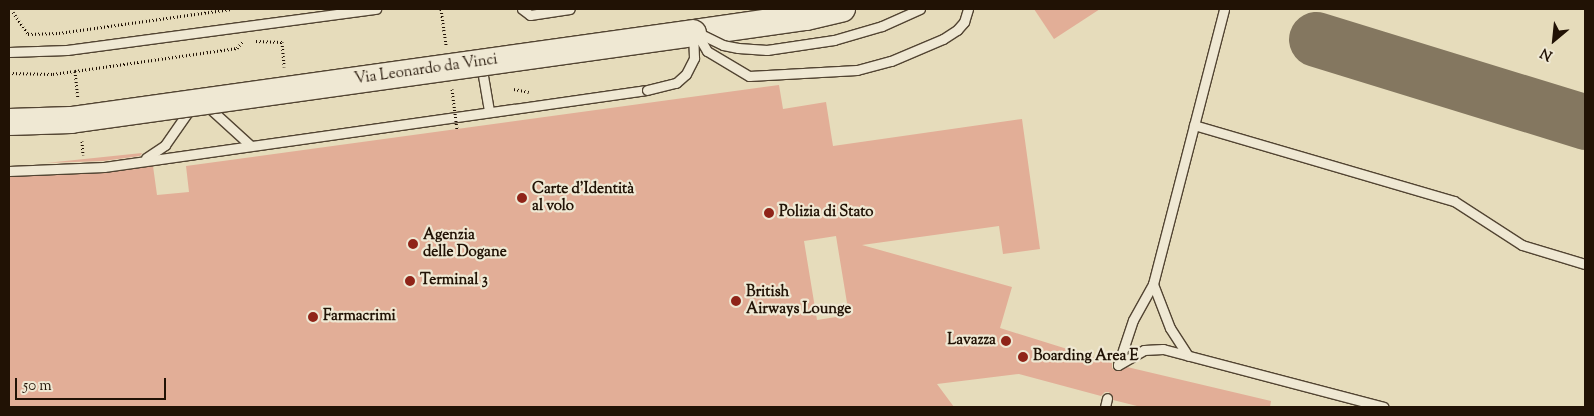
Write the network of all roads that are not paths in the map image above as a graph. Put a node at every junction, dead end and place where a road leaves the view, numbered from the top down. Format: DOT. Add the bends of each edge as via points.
graph roads {
  1 [pos="376,9"];
  2 [pos="522,9"];
  3 [pos="570,9"];
  4 [pos="842,9"];
  5 [pos="920,9"];
  6 [pos="968,9"];
  7 [pos="1224,9"];
  8 [pos="694,32"];
  9 [pos="9,52"];
  10 [pos="481,63"];
  11 [pos="198,102"];
  12 [pos="489,111"];
  13 [pos="9,122"];
  14 [pos="1194,125"];
  15 [pos="250,145"];
  16 [pos="137,162"];
  17 [pos="9,171"];
  18 [pos="1585,264"];
  19 [pos="1153,284"];
  20 [pos="1188,356"];
  21 [pos="1384,407"];
  1 -- 9 [label="lane" via="67,50"];
  2 -- 3 [label="lane" via="530,15"];
  4 -- 8 [label="main road, Via Leonardo da Vinci"];
  5 -- 8 [label="lane, bridge" via="882,26 834,40 767,50 723,45"];
  6 -- 8 [label="lane, bridge" via="964,22 944,39 891,61 857,70 749,76 707,51"];
  7 -- 14 [label="lane"];
  8 -- 10 [label="main road, Via Leonardo da Vinci, bridge"];
  8 -- 12 [label="lane, bridge" via="694,58 689,69 682,79 668,86"];
  10 -- 11 [label="main road, Via Leonardo da Vinci, bridge"];
  10 -- 12 [label="lane"];
  11 -- 13 [label="main road, Via Leonardo da Vinci, bridge" via="70,120"];
  11 -- 15 [label="lane"];
  11 -- 16 [label="lane" via="165,145"];
  12 -- 15 [label="lane"];
  14 -- 18 [label="lane" via="1454,201 1522,245"];
  14 -- 19 [label="lane"];
  15 -- 16 [label="lane"];
  16 -- 17 [label="lane"];
  19 -- 20 [label="lane" via="1170,328"];
  19 -- 20 [label="lane" via="1133,320 1118,365 1152,348"];
  20 -- 21 [label="lane"];
}
